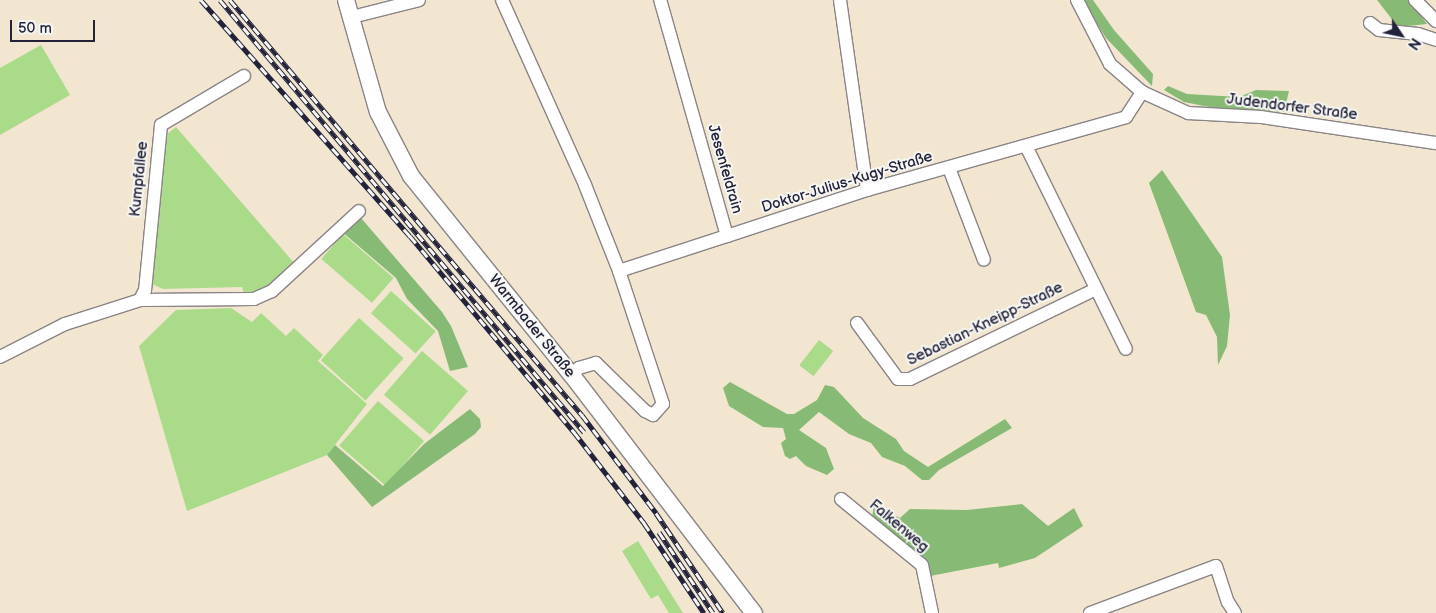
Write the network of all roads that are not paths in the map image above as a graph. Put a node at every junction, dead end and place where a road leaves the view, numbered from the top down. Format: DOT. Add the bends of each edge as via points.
graph roads {
  1 [pos="346,0"];
  2 [pos="418,0"];
  3 [pos="660,0"];
  4 [pos="840,0"];
  5 [pos="1077,0"];
  6 [pos="1415,0"];
  7 [pos="503,1"];
  8 [pos="352,17"];
  9 [pos="1436,21"];
  10 [pos="1370,23"];
  11 [pos="1436,40"];
  12 [pos="244,76"];
  13 [pos="1142,92"];
  14 [pos="1436,142"];
  15 [pos="1026,146"];
  16 [pos="948,168"];
  17 [pos="866,190"];
  18 [pos="359,211"];
  19 [pos="728,236"];
  20 [pos="984,260"];
  21 [pos="619,271"];
  22 [pos="1094,290"];
  23 [pos="140,300"];
  24 [pos="857,323"];
  25 [pos="1126,349"];
  26 [pos="0,357"];
  27 [pos="571,374"];
  28 [pos="841,499"];
  29 [pos="754,613"];
  30 [pos="932,613"];
  31 [pos="1090,613"];
  32 [pos="1235,613"];
  1 -- 8 [label="street, Warmbader Straße"];
  2 -- 8 [label="street"];
  3 -- 19 [label="street, Jesenfeldrain"];
  4 -- 17 [label="street"];
  5 -- 13 [label="street, Judendorfer Straße" via="1110,64"];
  6 -- 9 [label="street"];
  7 -- 21 [label="street" via="585,184"];
  8 -- 27 [label="street, Warmbader Straße" via="378,112 406,168"];
  10 -- 11 [label="street" via="1379,30 1418,34"];
  12 -- 23 [label="street, Kumpfallee" via="161,125 144,290"];
  13 -- 14 [label="street, Judendorfer Straße" via="1188,113 1261,117"];
  13 -- 15 [label="street, Doktor-Julius-Kugy-Straße" via="1126,117"];
  15 -- 16 [label="street, Doktor-Julius-Kugy-Straße"];
  15 -- 22 [label="street"];
  16 -- 17 [label="street, Doktor-Julius-Kugy-Straße"];
  16 -- 20 [label="street, Doktor-Julius-Kugy-Straße"];
  17 -- 19 [label="street, Doktor-Julius-Kugy-Straße"];
  18 -- 23 [label="street" via="272,291 254,299"];
  19 -- 21 [label="street, Jesenfeldrain"];
  21 -- 27 [label="street" via="664,404 653,416 596,363"];
  22 -- 24 [label="street, Sebastian-Kneipp-Straße" via="910,379 898,380"];
  22 -- 25 [label="street"];
  23 -- 26 [label="street" via="65,324"];
  27 -- 29 [label="street, Warmbader Straße"];
  28 -- 30 [label="street, Falkenweg" via="922,566"];
  31 -- 32 [label="street" via="1216,566"];
}
